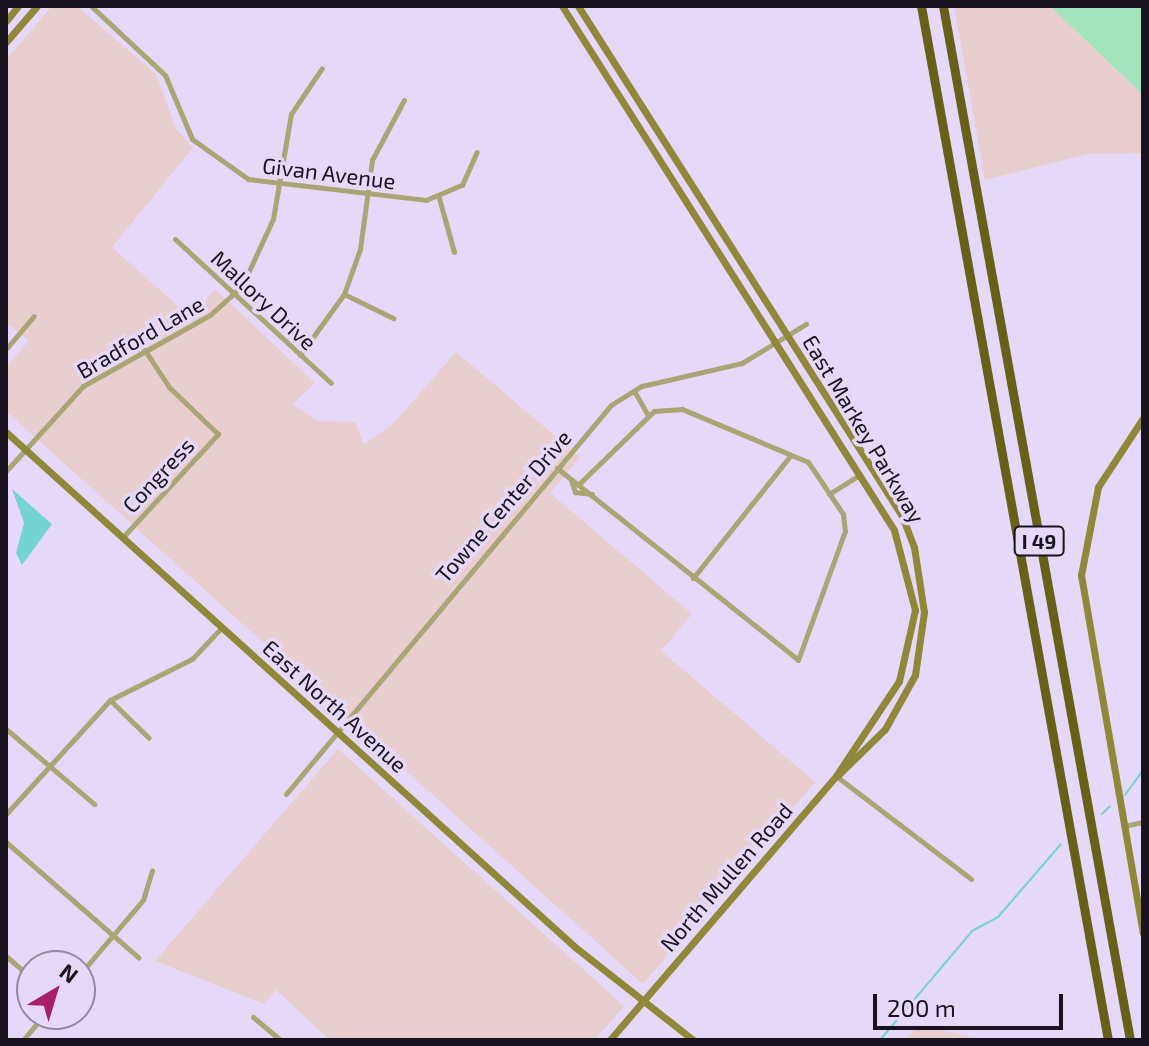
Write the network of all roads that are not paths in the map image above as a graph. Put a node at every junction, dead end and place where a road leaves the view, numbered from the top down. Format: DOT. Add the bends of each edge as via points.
graph roads {
  1 [pos="18,6"];
  2 [pos="37,6"];
  3 [pos="91,6"];
  4 [pos="562,6"];
  5 [pos="578,6"];
  6 [pos="921,6"];
  7 [pos="943,6"];
  8 [pos="6,21"];
  9 [pos="6,42"];
  10 [pos="322,68"];
  11 [pos="404,100"];
  12 [pos="477,152"];
  13 [pos="279,184"];
  14 [pos="366,194"];
  15 [pos="439,198"];
  16 [pos="175,239"];
  17 [pos="454,252"];
  18 [pos="235,294"];
  19 [pos="344,294"];
  20 [pos="34,316"];
  21 [pos="393,318"];
  22 [pos="806,324"];
  23 [pos="787,337"];
  24 [pos="776,345"];
  25 [pos="6,349"];
  26 [pos="144,349"];
  27 [pos="300,355"];
  28 [pos="331,383"];
  29 [pos="634,391"];
  30 [pos="648,415"];
  31 [pos="1143,418"];
  32 [pos="6,432"];
  33 [pos="24,449"];
  34 [pos="791,455"];
  35 [pos="557,468"];
  36 [pos="6,471"];
  37 [pos="859,474"];
  38 [pos="571,479"];
  39 [pos="578,485"];
  40 [pos="593,494"];
  41 [pos="829,494"];
  42 [pos="122,538"];
  43 [pos="693,578"];
  44 [pos="221,628"];
  45 [pos="110,700"];
  46 [pos="6,729"];
  47 [pos="341,736"];
  48 [pos="149,738"];
  49 [pos="48,765"];
  50 [pos="836,776"];
  51 [pos="286,794"];
  52 [pos="94,804"];
  53 [pos="6,814"];
  54 [pos="1143,823"];
  55 [pos="1124,826"];
  56 [pos="6,842"];
  57 [pos="152,870"];
  58 [pos="971,879"];
  59 [pos="1143,930"];
  60 [pos="113,935"];
  61 [pos="96,955"];
  62 [pos="139,958"];
  63 [pos="643,1002"];
  64 [pos="253,1017"];
  65 [pos="280,1040"];
  66 [pos="610,1040"];
  67 [pos="693,1040"];
  68 [pos="1105,1040"];
  69 [pos="1130,1040"];
  1 -- 8 [label="street"];
  2 -- 9 [label="street"];
  3 -- 13 [label="street, Givan Avenue" via="165,75 192,139 248,179"];
  4 -- 24 [label="street, East Markey Parkway"];
  5 -- 23 [label="street, East Markey Parkway"];
  6 -- 68 [label="highway, I 49"];
  7 -- 69 [label="highway, I 49"];
  10 -- 13 [label="street, Bradford Lane" via="291,114"];
  11 -- 14 [label="street" via="377,147"];
  12 -- 15 [label="street" via="467,179"];
  13 -- 14 [label="street, Givan Avenue"];
  13 -- 18 [label="street, Bradford Lane" via="266,244"];
  14 -- 15 [label="street, Givan Avenue"];
  14 -- 19 [label="street" via="360,249"];
  15 -- 17 [label="street"];
  16 -- 18 [label="street, Mallory Drive"];
  18 -- 26 [label="street, Bradford Lane"];
  18 -- 27 [label="street, Mallory Drive"];
  19 -- 21 [label="street"];
  19 -- 27 [label="street"];
  20 -- 25 [label="street"];
  22 -- 23 [label="street"];
  23 -- 24 [label="street"];
  23 -- 50 [label="street, East Markey Parkway" via="902,516 922,574 924,616 911,685 885,729"];
  24 -- 29 [label="street" via="722,370"];
  24 -- 37 [label="street, East Markey Parkway"];
  26 -- 33 [label="street, Bradford Lane" via="83,386"];
  26 -- 42 [label="street, Congress" via="169,387 218,434"];
  27 -- 28 [label="street, Mallory Drive"];
  29 -- 30 [label="street"];
  29 -- 35 [label="street, Towne Center Drive"];
  30 -- 34 [label="street" via="682,409"];
  30 -- 39 [label="street"];
  31 -- 55 [label="street" via="1111,462 1087,521 1081,575"];
  32 -- 33 [label="street, East North Avenue"];
  33 -- 36 [label="street, Bradford Lane"];
  33 -- 42 [label="street, East North Avenue"];
  34 -- 41 [label="street" via="808,462"];
  34 -- 43 [label="street"];
  35 -- 38 [label="street"];
  35 -- 47 [label="street, Towne Center Drive"];
  37 -- 41 [label="street"];
  37 -- 50 [label="street, East Markey Parkway" via="905,555 915,610 899,681"];
  38 -- 39 [label="street"];
  38 -- 40 [label="street" via="575,492"];
  39 -- 40 [label="street"];
  40 -- 43 [label="street"];
  41 -- 43 [label="street" via="845,531 798,660"];
  42 -- 44 [label="street, East North Avenue"];
  44 -- 45 [label="street" via="192,659"];
  44 -- 47 [label="street, East North Avenue"];
  45 -- 48 [label="street"];
  45 -- 49 [label="street"];
  46 -- 49 [label="street"];
  47 -- 51 [label="street, Towne Center Drive"];
  47 -- 63 [label="street, East North Avenue"];
  49 -- 52 [label="street"];
  49 -- 53 [label="street"];
  50 -- 58 [label="street"];
  50 -- 63 [label="street, North Mullen Road"];
  54 -- 55 [label="street"];
  55 -- 59 [label="street"];
  56 -- 60 [label="street"];
  57 -- 60 [label="street" via="146,896"];
  60 -- 61 [label="street"];
  60 -- 62 [label="street"];
  63 -- 66 [label="street, North Mullen Road"];
  63 -- 67 [label="street, East North Avenue"];
  64 -- 65 [label="street"];
}
